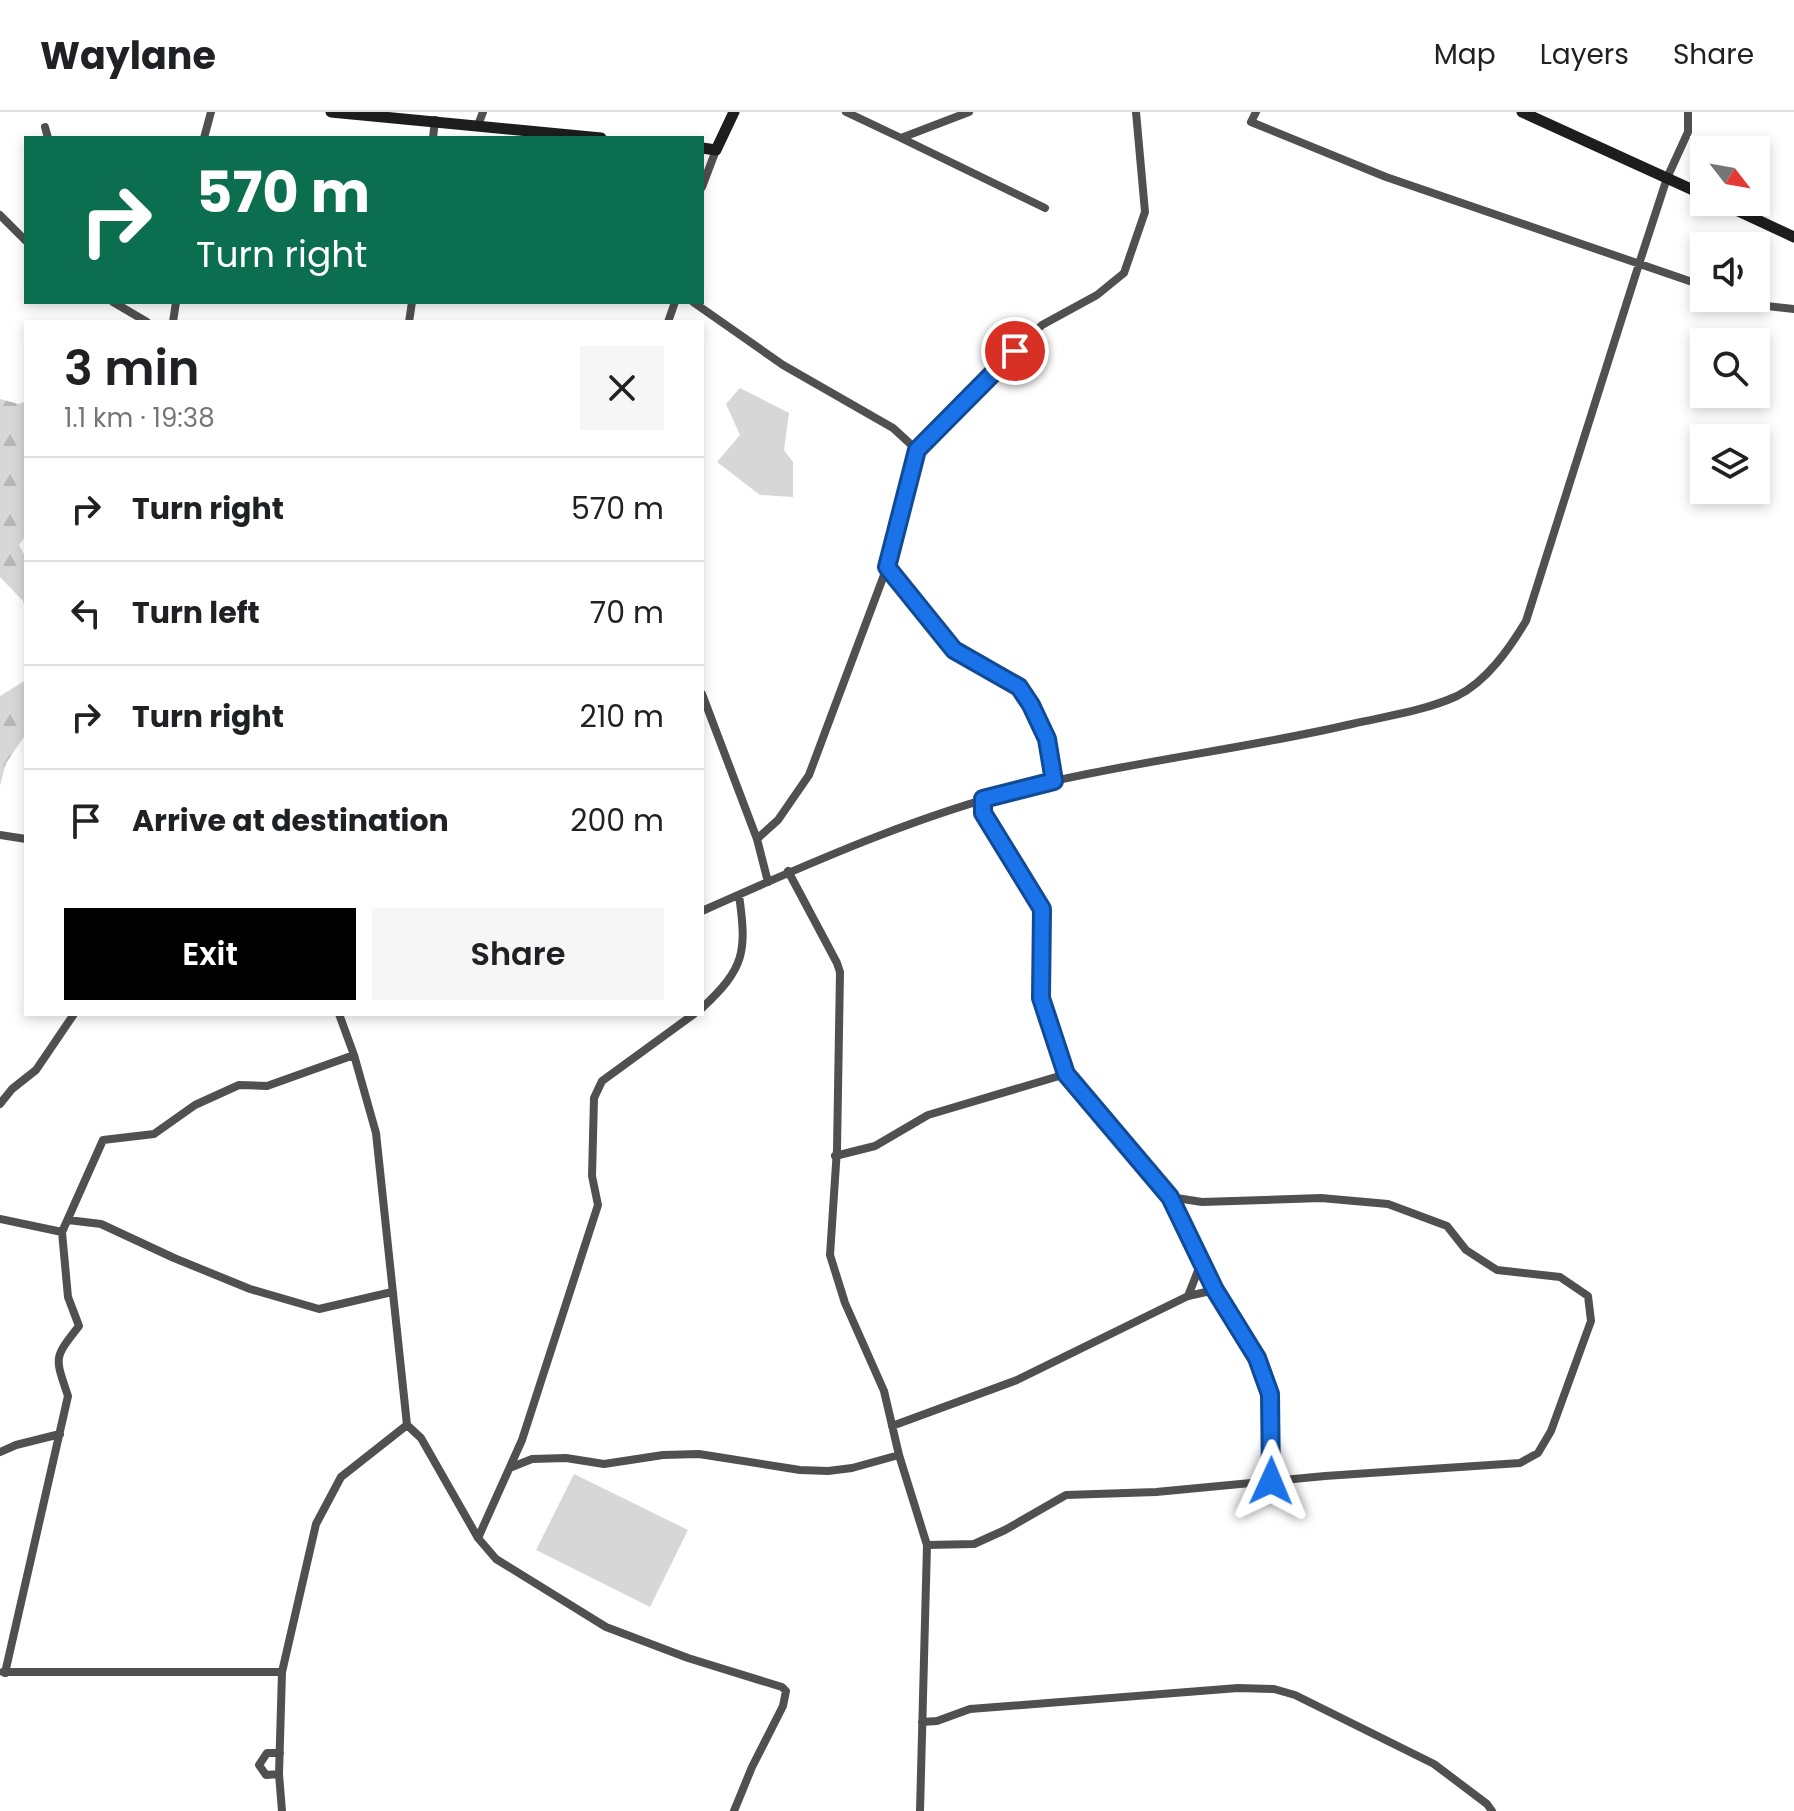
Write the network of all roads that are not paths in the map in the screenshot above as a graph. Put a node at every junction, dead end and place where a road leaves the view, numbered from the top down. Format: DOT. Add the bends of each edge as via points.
graph roads {
  1 [pos="211,112"];
  2 [pos="331,112"];
  3 [pos="483,112"];
  4 [pos="734,112"];
  5 [pos="846,112"];
  6 [pos="969,112"];
  7 [pos="1136,112"];
  8 [pos="1256,112"];
  9 [pos="1522,112"];
  10 [pos="1688,112"];
  11 [pos="435,120"];
  12 [pos="478,125"];
  13 [pos="45,127"];
  14 [pos="47,136"];
  15 [pos="205,136"];
  16 [pos="433,136"];
  17 [pos="582,136"];
  18 [pos="901,138"];
  19 [pos="704,148"];
  20 [pos="716,150"];
  21 [pos="1667,178"];
  22 [pos="704,182"];
  23 [pos="1690,189"];
  24 [pos="1045,208"];
  25 [pos="0,215"];
  26 [pos="1749,216"];
  27 [pos="1794,237"];
  28 [pos="24,239"];
  29 [pos="1639,264"];
  30 [pos="1690,281"];
  31 [pos="116,304"];
  32 [pos="696,304"];
  33 [pos="1770,306"];
  34 [pos="1794,309"];
  35 [pos="144,320"];
  36 [pos="917,450"];
  37 [pos="887,567"];
  38 [pos="704,699"];
  39 [pos="1054,781"];
  40 [pos="983,799"];
  41 [pos="0,835"];
  42 [pos="24,839"];
  43 [pos="757,839"];
  44 [pos="788,871"];
  45 [pos="768,882"];
  46 [pos="739,895"];
  47 [pos="704,910"];
  48 [pos="704,1006"];
  49 [pos="73,1016"];
  50 [pos="340,1016"];
  51 [pos="691,1016"];
  52 [pos="354,1055"];
  53 [pos="1066,1074"];
  54 [pos="0,1104"];
  55 [pos="835,1156"];
  56 [pos="1170,1197"];
  57 [pos="0,1219"];
  58 [pos="68,1220"];
  59 [pos="62,1232"];
  60 [pos="1201,1263"];
  61 [pos="1215,1290"];
  62 [pos="392,1292"];
  63 [pos="1188,1296"];
  64 [pos="407,1425"];
  65 [pos="892,1426"];
  66 [pos="60,1434"];
  67 [pos="0,1452"];
  68 [pos="899,1455"];
  69 [pos="512,1467"];
  70 [pos="1271,1481"];
  71 [pos="478,1538"];
  72 [pos="927,1545"];
  73 [pos="2,1672"];
  74 [pos="282,1672"];
  75 [pos="922,1722"];
  76 [pos="280,1753"];
  77 [pos="279,1774"];
  78 [pos="282,1811"];
  79 [pos="734,1811"];
  80 [pos="920,1811"];
  81 [pos="1492,1811"];
  1 -- 15 [label="street"];
  2 -- 11 [label="street"];
  3 -- 12 [label="street"];
  4 -- 20 [label="street"];
  5 -- 18 [label="street"];
  6 -- 18 [label="street"];
  7 -- 36 [label="street" via="1145,212 1124,273 1097,295 1042,325"];
  8 -- 29 [label="street" via="1251,122 1386,177"];
  9 -- 21 [label="street"];
  10 -- 21 [label="street" via="1688,132"];
  11 -- 12 [label="street"];
  11 -- 16 [label="street"];
  12 -- 17 [label="street"];
  13 -- 14 [label="street"];
  18 -- 24 [label="street"];
  19 -- 20 [label="street"];
  20 -- 22 [label="street"];
  21 -- 23 [label="street"];
  21 -- 29 [label="street"];
  25 -- 28 [label="street"];
  26 -- 27 [label="street"];
  29 -- 30 [label="street"];
  29 -- 39 [label="street" via="1526,621 1506,654 1487,672 1460,695 1423,708"];
  31 -- 35 [label="street"];
  32 -- 36 [label="street" via="783,365 893,428"];
  33 -- 34 [label="street"];
  36 -- 37 [label="street"];
  37 -- 39 [label="street" via="954,650 1019,687 1047,739"];
  37 -- 43 [label="street" via="809,775 778,820"];
  38 -- 43 [label="street"];
  39 -- 40 [label="street"];
  40 -- 44 [label="street"];
  40 -- 53 [label="street" via="983,813 1042,909 1041,998"];
  41 -- 42 [label="street"];
  43 -- 45 [label="street"];
  44 -- 45 [label="street"];
  44 -- 55 [label="street" via="840,972"];
  45 -- 46 [label="street"];
  46 -- 47 [label="street"];
  46 -- 48 [label="street" via="740,963"];
  49 -- 54 [label="street" via="36,1070"];
  50 -- 52 [label="street"];
  51 -- 69 [label="street" via="597,1087 592,1176 598,1205"];
  52 -- 58 [label="street" via="267,1086 239,1085 195,1105 154,1134 103,1140"];
  52 -- 62 [label="street" via="376,1133"];
  53 -- 55 [label="street" via="928,1115 875,1146"];
  53 -- 56 [label="street"];
  55 -- 65 [label="street" via="830,1255 884,1391"];
  56 -- 60 [label="street"];
  56 -- 70 [label="street" via="1388,1204 1447,1226 1466,1250 1497,1270 1560,1277 1588,1296 1591,1321 1538,1453 1520,1463"];
  57 -- 59 [label="street"];
  58 -- 59 [label="street"];
  58 -- 62 [label="street" via="101,1224 250,1289 319,1309"];
  59 -- 66 [label="street" via="68,1297 79,1326 56,1362 68,1396"];
  60 -- 61 [label="street"];
  60 -- 63 [label="street"];
  61 -- 63 [label="street"];
  61 -- 70 [label="street" via="1257,1358 1270,1394"];
  62 -- 64 [label="street"];
  63 -- 65 [label="street" via="1017,1380"];
  64 -- 71 [label="street" via="421,1438"];
  64 -- 74 [label="street" via="341,1477 316,1524"];
  65 -- 68 [label="street"];
  66 -- 67 [label="street"];
  66 -- 73 [label="street"];
  68 -- 69 [label="street" via="828,1471 699,1454 604,1464 532,1459"];
  68 -- 72 [label="street"];
  69 -- 71 [label="street"];
  70 -- 72 [label="street" via="1066,1495 974,1544"];
  71 -- 79 [label="street" via="496,1559 606,1627 786,1691"];
  72 -- 75 [label="street"];
  73 -- 74 [label="street"];
  74 -- 76 [label="street"];
  75 -- 80 [label="street"];
  75 -- 81 [label="street" via="970,1709 1274,1689 1434,1764"];
  76 -- 77 [label="street"];
  76 -- 77 [label="street" via="267,1753 259,1765 266,1775"];
  77 -- 78 [label="street"];
}
